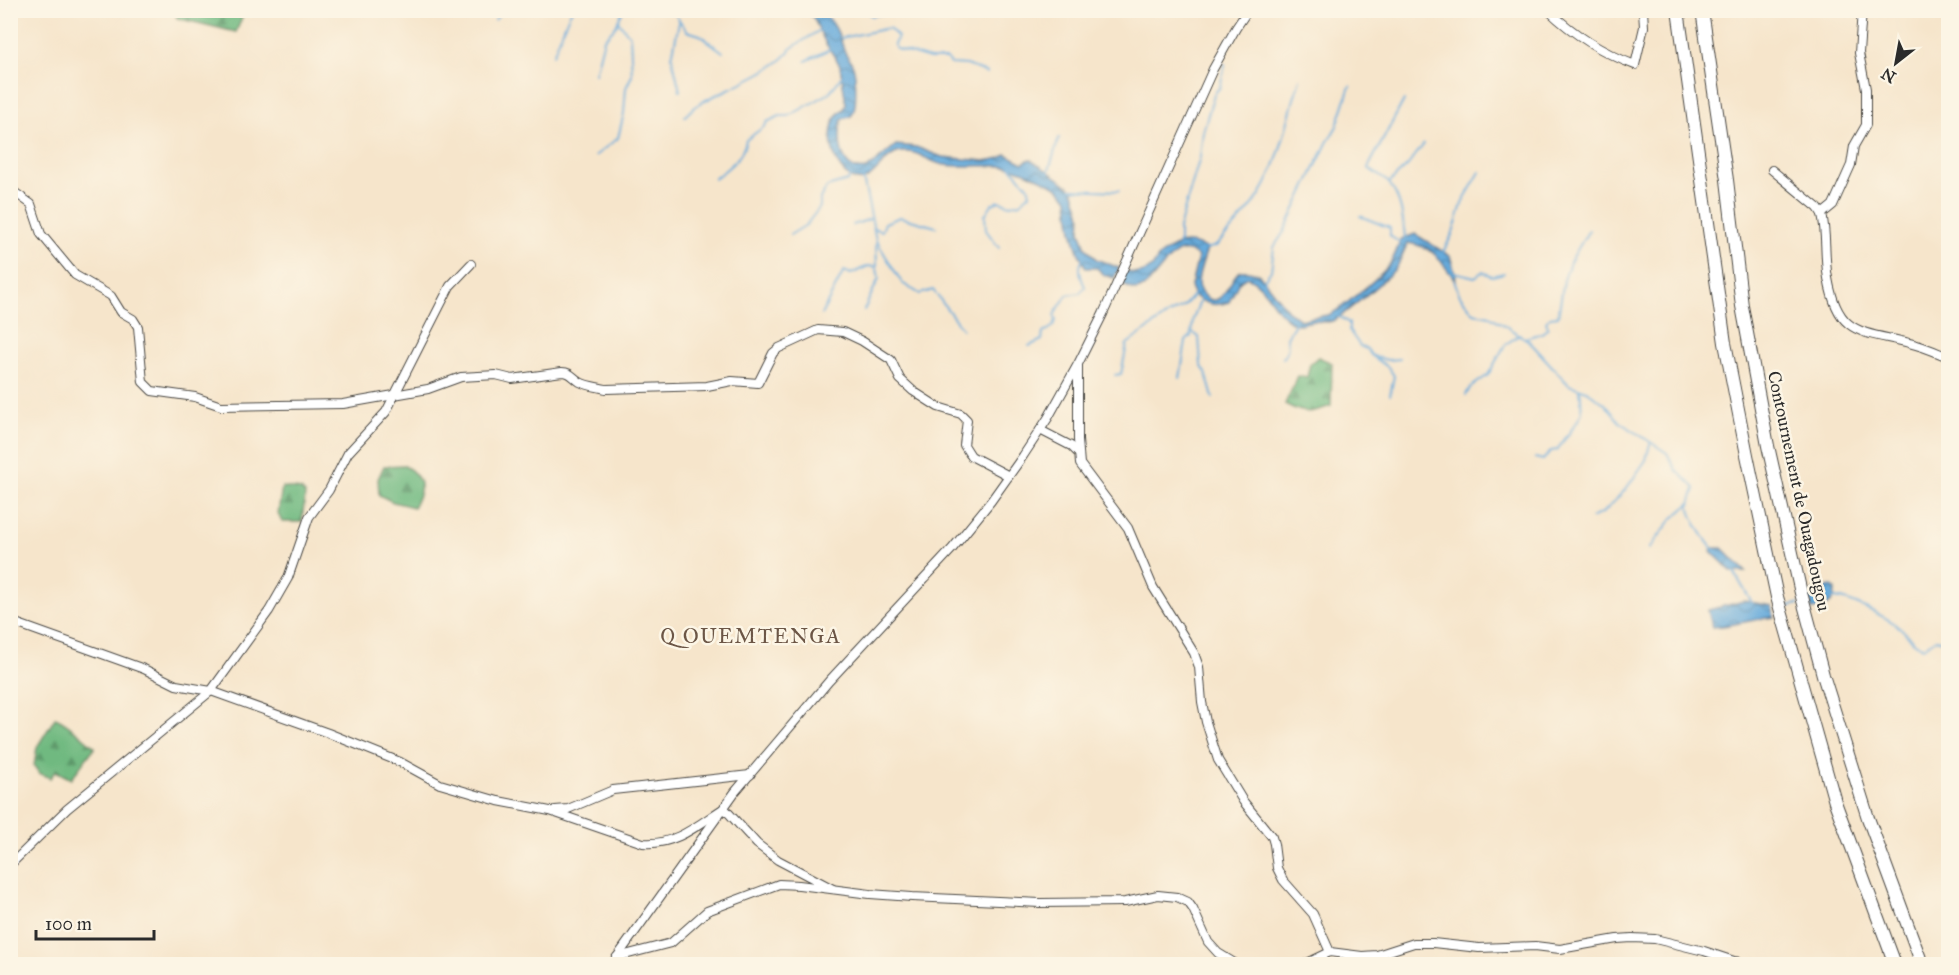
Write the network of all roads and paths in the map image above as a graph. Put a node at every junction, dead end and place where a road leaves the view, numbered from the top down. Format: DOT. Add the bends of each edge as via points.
graph roads {
  1 [pos="1248,10"];
  2 [pos="1548,10"];
  3 [pos="1643,10"];
  4 [pos="1678,10"];
  5 [pos="1702,10"];
  6 [pos="1862,10"];
  7 [pos="1772,170"];
  8 [pos="10,189"];
  9 [pos="1822,214"];
  10 [pos="471,264"];
  11 [pos="1948,357"];
  12 [pos="1078,364"];
  13 [pos="396,396"];
  14 [pos="1040,430"];
  15 [pos="1079,455"];
  16 [pos="1009,476"];
  17 [pos="10,621"];
  18 [pos="211,691"];
  19 [pos="750,774"];
  20 [pos="724,808"];
  21 [pos="550,811"];
  22 [pos="10,866"];
  23 [pos="833,889"];
  24 [pos="1330,952"];
  25 [pos="614,961"];
  26 [pos="1236,964"];
  27 [pos="1305,964"];
  28 [pos="1753,964"];
  29 [pos="1895,964"];
  30 [pos="1922,964"];
  1 -- 12 [label="street" via="1214,69"];
  2 -- 3 [label="street" via="1592,43 1635,65 1644,27"];
  4 -- 29 [label="highway" via="1725,344 1777,597 1835,802"];
  5 -- 30 [label="highway, Contournement de Ouagadougou" via="1742,306 1801,593 1868,818"];
  6 -- 9 [label="street" via="1859,53 1866,89 1866,124 1833,205"];
  7 -- 9 [label="street"];
  8 -- 13 [label="street" via="31,204 41,234 75,275 111,296 121,312 133,319 138,327 143,382 152,391 195,397 220,406 343,404"];
  9 -- 11 [label="street" via="1828,279 1835,308 1847,324 1863,333 1911,343"];
  10 -- 13 [label="street" via="450,286"];
  12 -- 14 [label="street"];
  12 -- 15 [label="street"];
  13 -- 16 [label="street" via="461,376 496,375 512,379 562,372 606,389 707,386 732,381 754,384 779,348 818,330 843,332 891,360 900,380 913,391 938,407 961,414 967,420 964,445 971,456"];
  13 -- 18 [label="street" via="348,453 329,490 309,517 288,578"];
  14 -- 15 [label="street" via="1071,446"];
  14 -- 16 [label="street"];
  15 -- 24 [label="street" via="1088,477 1128,528 1153,586 1194,653 1206,722 1223,771 1272,837 1276,868 1313,914"];
  16 -- 19 [label="street" via="952,549"];
  17 -- 18 [label="street" via="144,669 176,685"];
  18 -- 21 [label="street" via="400,762 440,784"];
  18 -- 22 [label="street" via="67,808"];
  19 -- 20 [label="street"];
  19 -- 21 [label="street" via="613,790 568,809"];
  20 -- 21 [label="street" via="675,838 653,844"];
  20 -- 23 [label="street" via="757,844 778,860"];
  20 -- 25 [label="street"];
  23 -- 25 [label="street" via="779,884 706,911 671,943"];
  23 -- 26 [label="street" via="1040,903 1177,897 1193,909 1208,942"];
  24 -- 27 [label="street"];
  24 -- 28 [label="street" via="1369,956 1414,943 1560,949 1643,938"];
}
